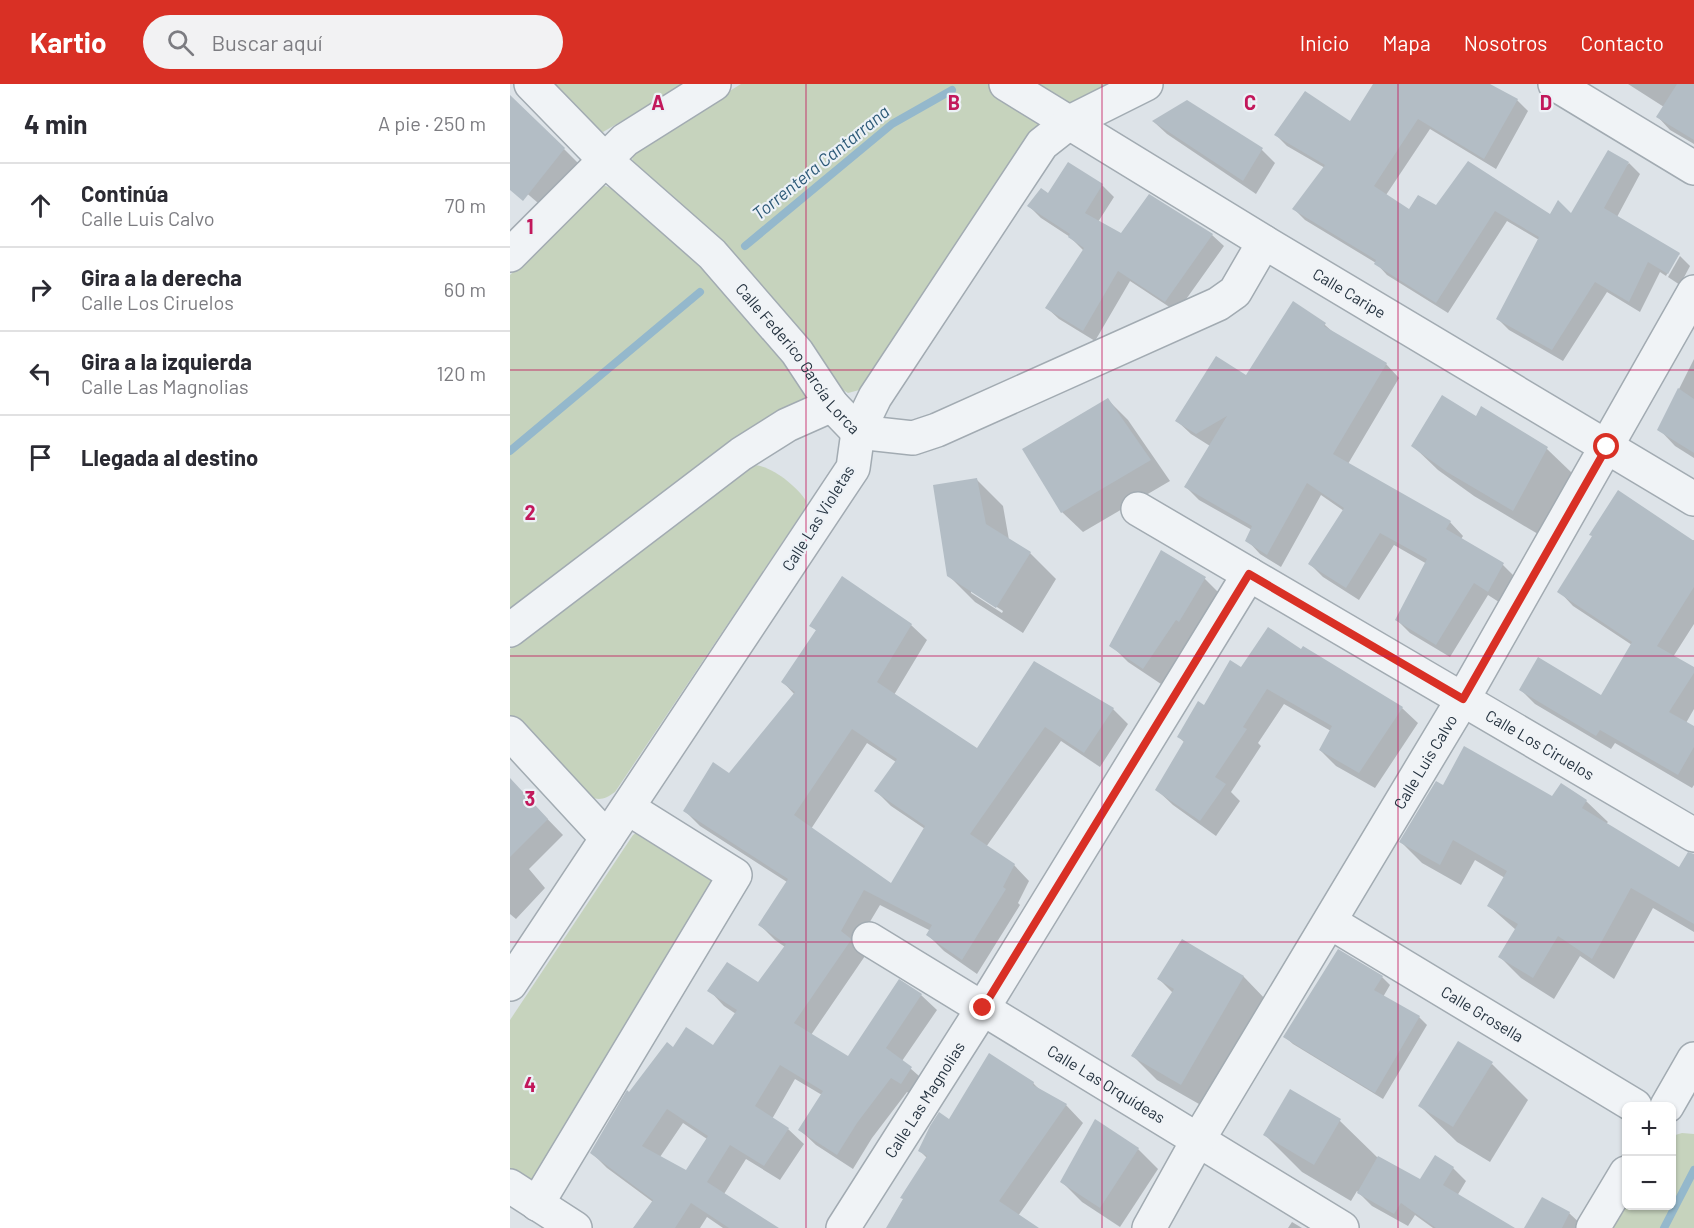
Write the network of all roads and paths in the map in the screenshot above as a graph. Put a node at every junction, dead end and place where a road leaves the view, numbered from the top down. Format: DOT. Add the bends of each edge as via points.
graph roads {
  1 [pos="531,84"];
  2 [pos="714,84"];
  3 [pos="1006,84"];
  4 [pos="1146,84"];
  5 [pos="1555,84"];
  6 [pos="1070,122"];
  7 [pos="604,159"];
  8 [pos="1694,168"];
  9 [pos="1264,242"];
  10 [pos="510,255"];
  11 [pos="1694,292"];
  12 [pos="832,405"];
  13 [pos="858,432"];
  14 [pos="1607,447"];
  15 [pos="1694,499"];
  16 [pos="1138,509"];
  17 [pos="1249,574"];
  18 [pos="510,630"];
  19 [pos="1463,699"];
  20 [pos="510,733"];
  21 [pos="628,808"];
  22 [pos="1694,835"];
  23 [pos="608,838"];
  24 [pos="1330,922"];
  25 [pos="869,939"];
  26 [pos="510,984"];
  27 [pos="983,1008"];
  28 [pos="1694,1059"];
  29 [pos="1627,1102"];
  30 [pos="1678,1103"];
  31 [pos="1198,1140"];
  32 [pos="1622,1180"];
  33 [pos="510,1186"];
  34 [pos="537,1204"];
  35 [pos="575,1228"];
  36 [pos="843,1228"];
  37 [pos="1149,1228"];
  38 [pos="1342,1228"];
  39 [pos="1593,1228"];
  1 -- 7 [label="street, Calle Federico García Lorca"];
  2 -- 7 [label="street" via="625,140"];
  3 -- 6 [label="street, Calle Caripe"];
  4 -- 6 [label="street, Calle Las Violetas"];
  5 -- 8 [label="street"];
  6 -- 9 [label="street, Calle Caripe"];
  6 -- 13 [label="street, Calle Las Violetas" via="1042,144 875,397"];
  7 -- 10 [label="street"];
  7 -- 12 [label="street, Calle Federico García Lorca" via="712,254 797,352"];
  9 -- 13 [label="street, Calle Federico García Lorca" via="1235,292 1218,304 937,430 913,438"];
  9 -- 14 [label="street, Calle Caripe"];
  11 -- 14 [label="street, Calle Luis Calvo"];
  12 -- 13 [label="street, Calle Federico García Lorca"];
  12 -- 18 [label="street" via="741,454"];
  13 -- 21 [label="street, Calle Las Violetas" via="853,468"];
  14 -- 15 [label="street, Calle Caripe"];
  14 -- 19 [label="street, Calle Luis Calvo"];
  16 -- 17 [label="street, Calle Los Ciruelos"];
  17 -- 19 [label="street, Calle Los Ciruelos"];
  17 -- 27 [label="street, Calle Las Magnolias"];
  19 -- 22 [label="street, Calle Los Ciruelos"];
  19 -- 24 [label="street, Calle Luis Calvo"];
  20 -- 23 [label="street"];
  21 -- 23 [label="street, Calle Las Violetas"];
  21 -- 34 [label="street" via="735,875"];
  23 -- 26 [label="street, Calle Las Violetas"];
  24 -- 29 [label="street, Calle Grosella"];
  24 -- 31 [label="street, Calle Luis Calvo"];
  25 -- 27 [label="street, Calle Las Orquídeas"];
  27 -- 31 [label="street, Calle Las Orquídeas"];
  27 -- 36 [label="street, Calle Las Magnolias"];
  28 -- 30 [label="street"];
  31 -- 37 [label="street, Calle Luis Calvo"];
  31 -- 38 [label="street, Calle Las Orquídeas"];
  32 -- 39 [label="street"];
  33 -- 34 [label="street"];
  34 -- 35 [label="street"];
}
